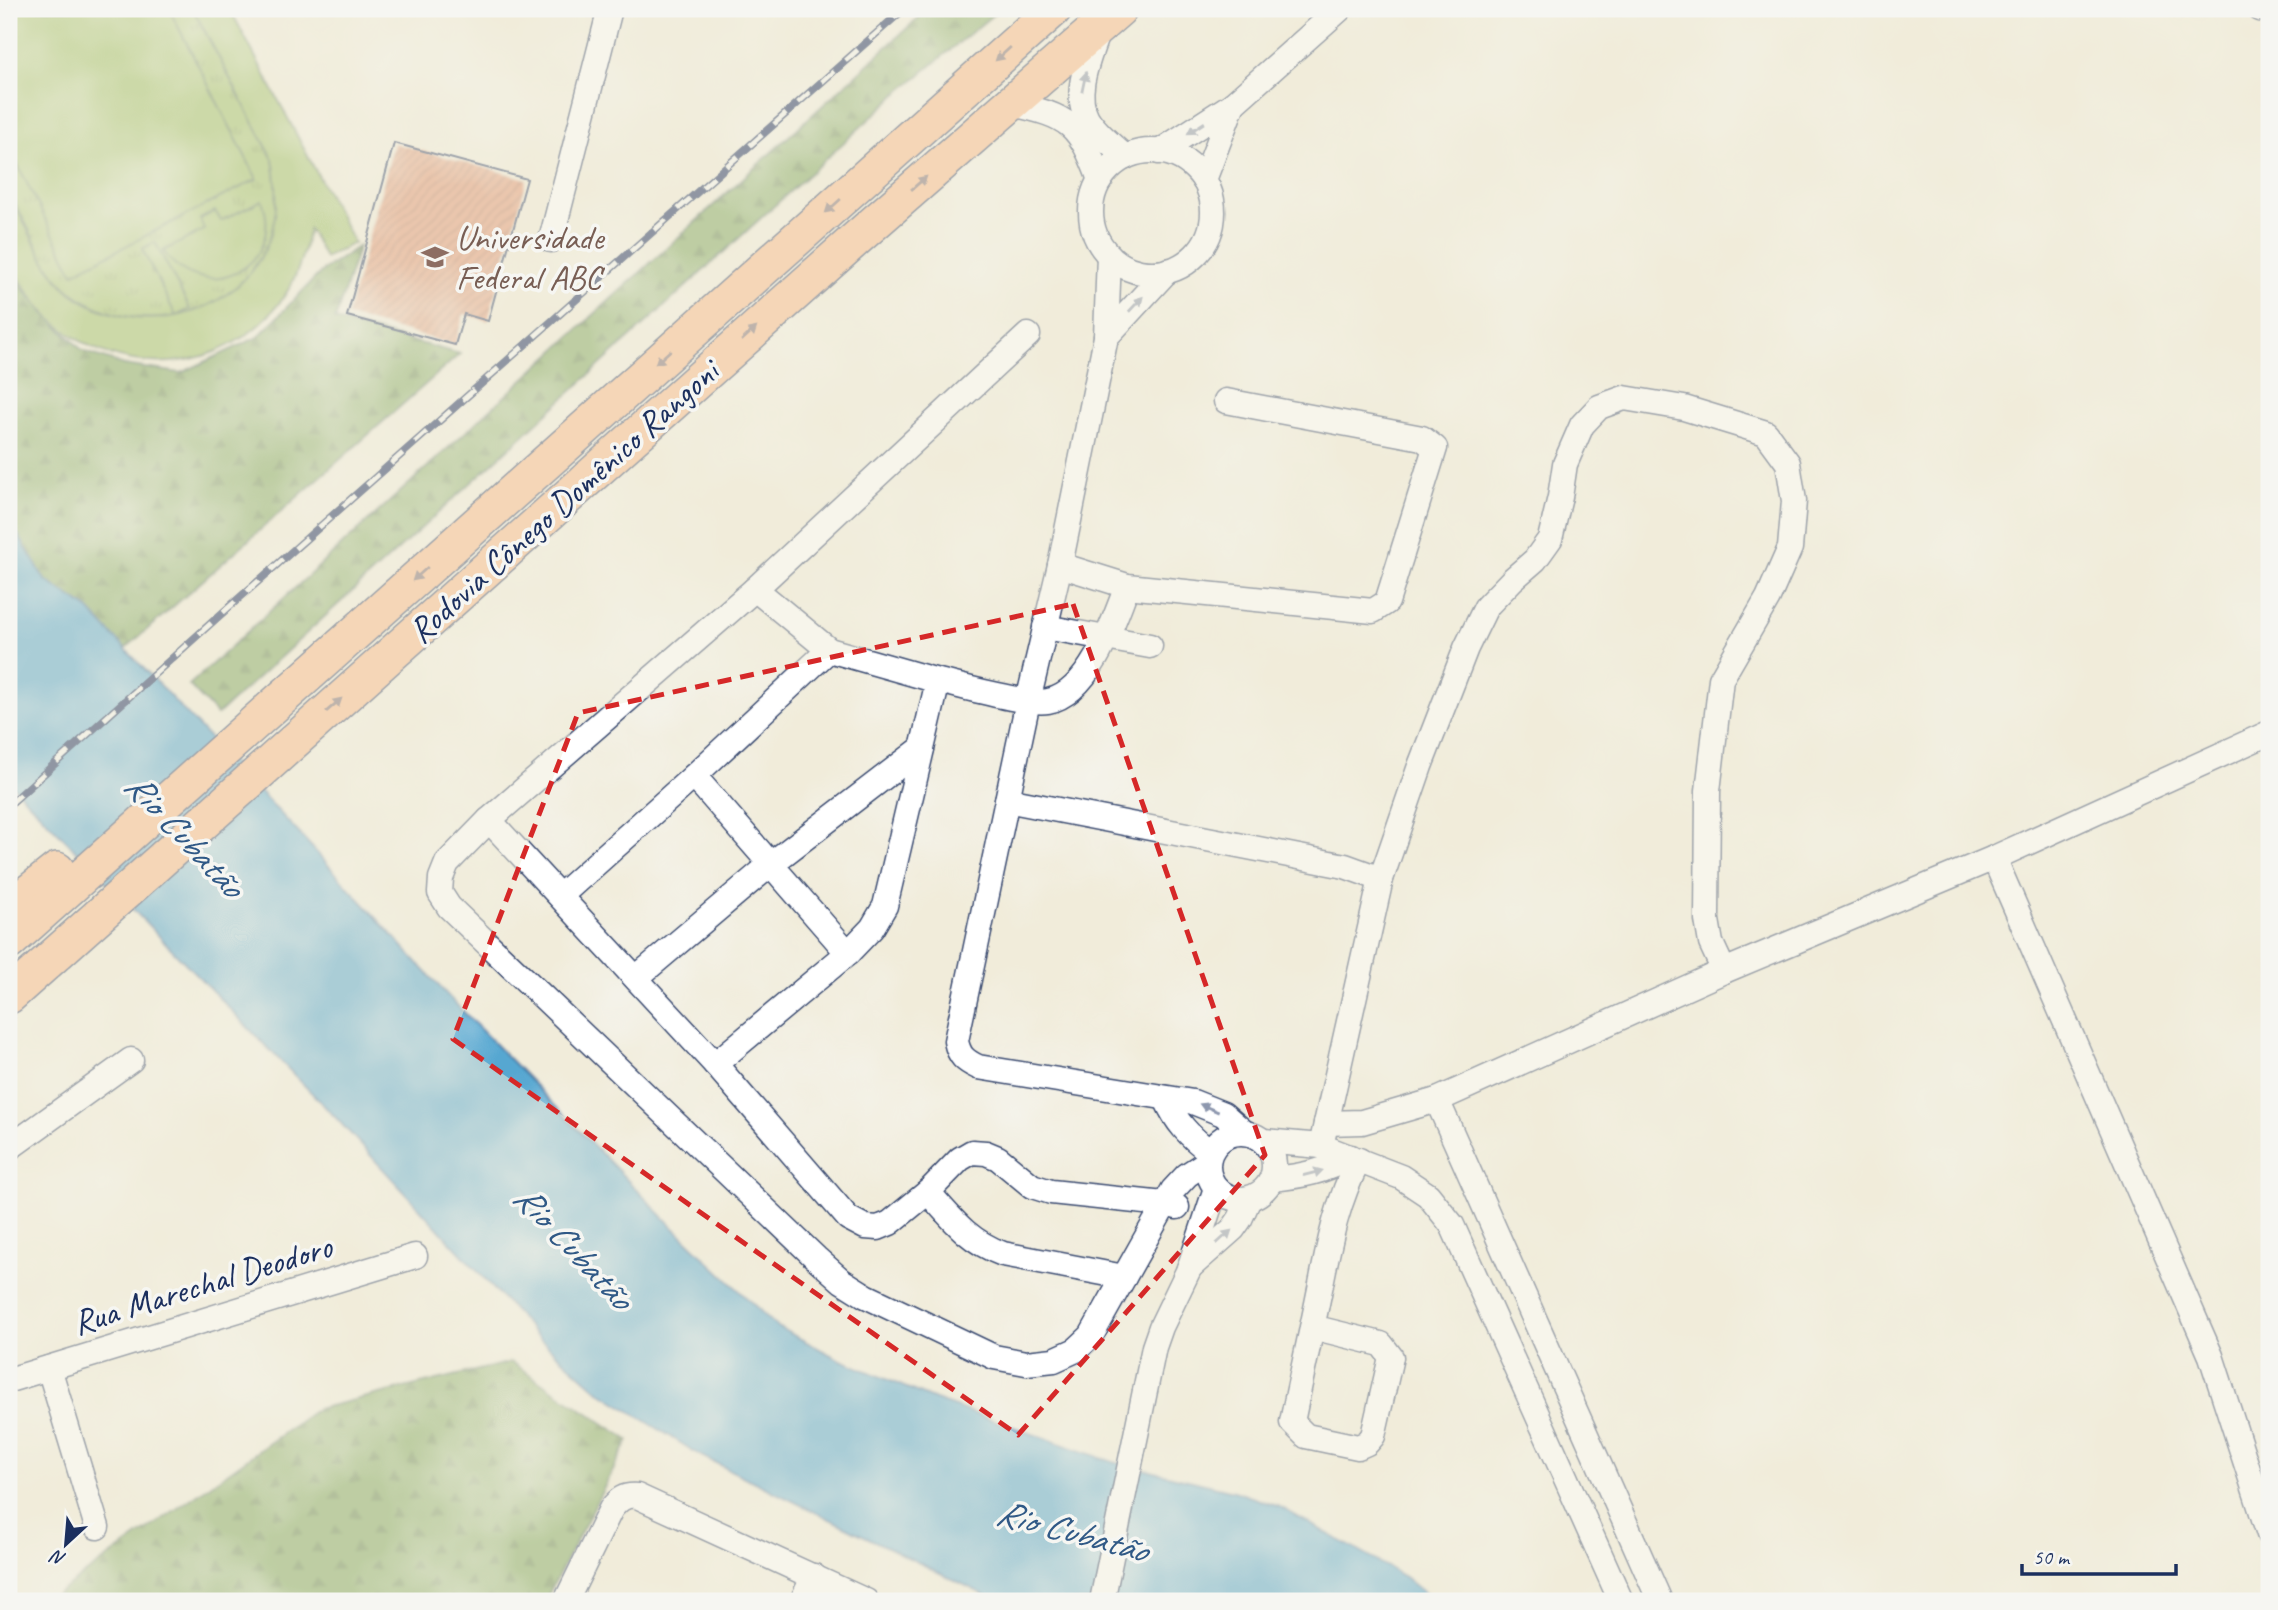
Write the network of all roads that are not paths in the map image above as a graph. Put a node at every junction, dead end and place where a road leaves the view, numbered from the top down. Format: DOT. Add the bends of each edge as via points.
graph roads {
  1 [pos="610,9"];
  2 [pos="1054,9"];
  3 [pos="1340,9"];
  4 [pos="2260,9"];
  5 [pos="2269,11"];
  6 [pos="1110,17"];
  7 [pos="1011,104"];
  8 [pos="1233,104"];
  9 [pos="1158,152"];
  10 [pos="1125,157"];
  11 [pos="1100,180"];
  12 [pos="1204,180"];
  13 [pos="551,240"];
  14 [pos="1109,255"];
  15 [pos="1167,271"];
  16 [pos="1028,335"];
  17 [pos="1106,337"];
  18 [pos="1226,401"];
  19 [pos="1060,565"];
  20 [pos="1127,586"];
  21 [pos="755,589"];
  22 [pos="1045,627"];
  23 [pos="1108,639"];
  24 [pos="1150,646"];
  25 [pos="829,650"];
  26 [pos="938,681"];
  27 [pos="1028,701"];
  28 [pos="245,729"];
  29 [pos="2269,733"];
  30 [pos="922,748"];
  31 [pos="283,750"];
  32 [pos="694,776"];
  33 [pos="1007,800"];
  34 [pos="489,820"];
  35 [pos="1994,858"];
  36 [pos="771,864"];
  37 [pos="1381,878"];
  38 [pos="559,896"];
  39 [pos="9,908"];
  40 [pos="9,942"];
  41 [pos="848,953"];
  42 [pos="1724,971"];
  43 [pos="636,978"];
  44 [pos="9,996"];
  45 [pos="9,1023"];
  46 [pos="131,1060"];
  47 [pos="715,1064"];
  48 [pos="1166,1098"];
  49 [pos="1437,1100"];
  50 [pos="1324,1135"];
  51 [pos="1255,1137"];
  52 [pos="9,1148"];
  53 [pos="1355,1159"];
  54 [pos="1211,1171"];
  55 [pos="1272,1179"];
  56 [pos="928,1192"];
  57 [pos="1250,1199"];
  58 [pos="1167,1210"];
  59 [pos="415,1256"];
  60 [pos="1189,1269"];
  61 [pos="1124,1277"];
  62 [pos="1312,1326"];
  63 [pos="48,1368"];
  64 [pos="9,1380"];
  65 [pos="97,1527"];
  66 [pos="2269,1534"];
  67 [pos="814,1576"];
  68 [pos="566,1601"];
  69 [pos="802,1601"];
  70 [pos="866,1601"];
  71 [pos="1102,1601"];
  72 [pos="1621,1601"];
  73 [pos="1660,1601"];
  1 -- 13 [label="street"];
  2 -- 28 [label="highway, Rodovia Cônego Domênico Rangoni, one-way"];
  3 -- 8 [label="street"];
  4 -- 5 [label="street"];
  6 -- 7 [label="highway, Rodovia Cônego Domênico Rangoni"];
  10 -- 6 [label="street, one-way" via="1097,131 1082,102 1082,86"];
  7 -- 11 [label="street" via="1042,110 1076,130"];
  31 -- 7 [label="highway, Rodovia Cônego Domênico Rangoni, one-way"];
  8 -- 9 [label="street, one-way"];
  8 -- 12 [label="street"];
  9 -- 10 [label="street"];
  9 -- 12 [label="street" via="1184,160"];
  10 -- 11 [label="street"];
  11 -- 14 [label="street" via="1091,219"];
  12 -- 15 [label="street" via="1213,207 1209,235 1192,258"];
  14 -- 15 [label="street" via="1130,269"];
  14 -- 17 [label="street"];
  17 -- 15 [label="street, one-way"];
  16 -- 21 [label="street"];
  17 -- 19 [label="street"];
  18 -- 20 [label="street" via="1422,438 1435,448 1387,602 1373,611"];
  19 -- 20 [label="street"];
  19 -- 22 [label="street"];
  20 -- 23 [label="street"];
  21 -- 25 [label="street"];
  21 -- 34 [label="street"];
  22 -- 23 [label="street"];
  22 -- 27 [label="street"];
  23 -- 24 [label="street"];
  23 -- 27 [label="street" via="1079,682 1064,695"];
  25 -- 26 [label="street"];
  25 -- 32 [label="street"];
  26 -- 27 [label="street"];
  26 -- 30 [label="street"];
  27 -- 33 [label="street"];
  28 -- 39 [label="highway"];
  28 -- 40 [label="highway, Rodovia Cônego Domênico Rangoni"];
  29 -- 35 [label="street"];
  30 -- 36 [label="street"];
  30 -- 41 [label="street" via="885,906"];
  31 -- 44 [label="highway, Rodovia Cônego Domênico Rangoni"];
  31 -- 45 [label="highway"];
  32 -- 36 [label="street"];
  32 -- 38 [label="street"];
  33 -- 37 [label="street" via="1345,866"];
  33 -- 48 [label="street" via="956,1041 958,1053 978,1067"];
  34 -- 38 [label="street"];
  34 -- 61 [label="street" via="447,863 440,893 449,907 842,1281 994,1357 1026,1363 1054,1360 1076,1350 1091,1336"];
  35 -- 42 [label="street"];
  35 -- 66 [label="street" via="2211,1356"];
  36 -- 41 [label="street"];
  36 -- 43 [label="street"];
  37 -- 42 [label="street" via="1420,766 1481,617 1550,539 1565,464 1582,425 1599,407 1625,398 1684,408 1766,433 1788,463 1794,501 1790,548 1768,598 1721,679 1708,791 1707,920"];
  37 -- 50 [label="street"];
  38 -- 43 [label="street"];
  41 -- 47 [label="street"];
  42 -- 49 [label="street"];
  43 -- 47 [label="street"];
  46 -- 52 [label="street"];
  47 -- 56 [label="street" via="848,1218 878,1228"];
  51 -- 48 [label="street, one-way" via="1206,1106"];
  48 -- 54 [label="street"];
  49 -- 50 [label="street"];
  49 -- 73 [label="street"];
  50 -- 51 [label="street"];
  50 -- 53 [label="street"];
  51 -- 54 [label="street" via="1231,1134 1219,1140"];
  51 -- 55 [label="street" via="1274,1159"];
  55 -- 53 [label="street, one-way" via="1307,1175"];
  53 -- 62 [label="street" via="1334,1220"];
  53 -- 72 [label="street" via="1401,1177 1429,1195 1452,1225"];
  54 -- 57 [label="street" via="1231,1198"];
  54 -- 58 [label="street" via="1193,1202"];
  54 -- 60 [label="street"];
  55 -- 57 [label="street"];
  56 -- 58 [label="street" via="960,1159 972,1152 986,1153 1032,1186"];
  56 -- 61 [label="street" via="984,1247"];
  60 -- 57 [label="street, one-way" via="1233,1229"];
  58 -- 61 [label="street"];
  59 -- 63 [label="street, Rua Marechal Deodoro"];
  60 -- 71 [label="street" via="1154,1347"];
  62 -- 62 [label="street" via="1292,1422 1306,1436 1358,1447 1373,1436 1391,1357 1381,1344"];
  63 -- 64 [label="street, Rua Marechal Deodoro"];
  63 -- 65 [label="street"];
  67 -- 68 [label="street" via="627,1495 611,1509"];
  67 -- 69 [label="street"];
  67 -- 70 [label="street"];
}
